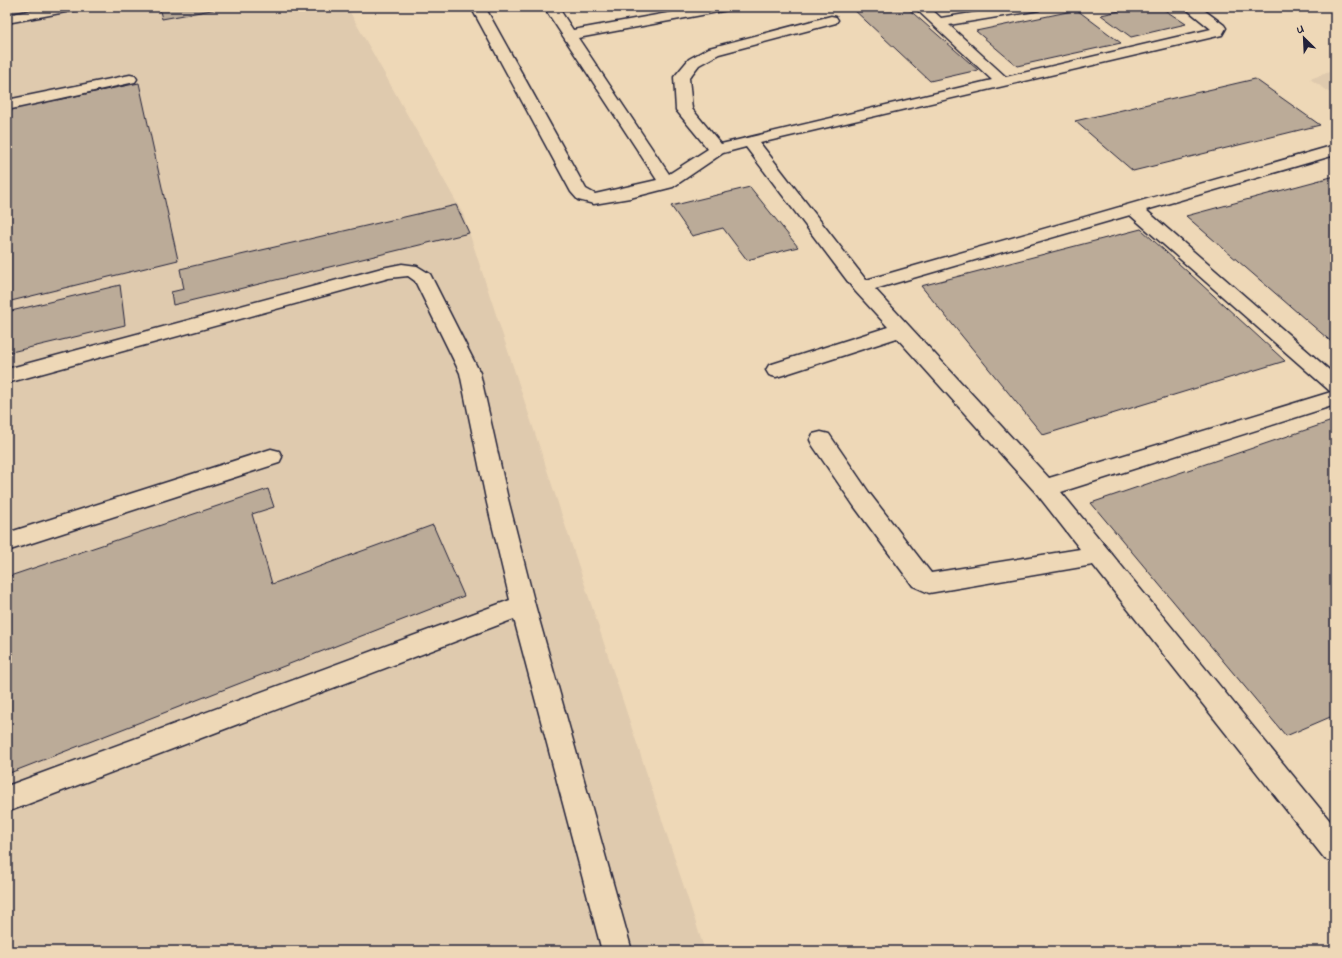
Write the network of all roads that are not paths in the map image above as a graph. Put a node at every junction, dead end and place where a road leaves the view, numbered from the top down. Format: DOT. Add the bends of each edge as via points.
graph roads {
  1 [pos="71,7"];
  2 [pos="478,7"];
  3 [pos="551,7"];
  4 [pos="723,7"];
  5 [pos="921,7"];
  6 [pos="1034,7"];
  7 [pos="1191,7"];
  8 [pos="7,19"];
  9 [pos="831,20"];
  10 [pos="938,23"];
  11 [pos="570,34"];
  12 [pos="130,79"];
  13 [pos="1002,81"];
  14 [pos="7,105"];
  15 [pos="750,141"];
  16 [pos="717,150"];
  17 [pos="1335,150"];
  18 [pos="667,183"];
  19 [pos="1133,208"];
  20 [pos="862,287"];
  21 [pos="900,330"];
  22 [pos="776,370"];
  23 [pos="7,376"];
  24 [pos="1335,386"];
  25 [pos="1335,398"];
  26 [pos="821,440"];
  27 [pos="271,457"];
  28 [pos="1045,488"];
  29 [pos="7,542"];
  30 [pos="1099,555"];
  31 [pos="523,605"];
  32 [pos="7,799"];
  33 [pos="1331,837"];
  34 [pos="617,951"];
  1 -- 8 [label="lane"];
  2 -- 18 [label="lane" via="581,195 594,199 603,198"];
  3 -- 11 [label="lane"];
  4 -- 11 [label="lane"];
  5 -- 10 [label="lane"];
  6 -- 10 [label="lane"];
  7 -- 13 [label="lane" via="1212,20 1219,28 1217,32"];
  9 -- 16 [label="lane" via="714,51 694,62 681,77 684,110"];
  10 -- 13 [label="lane"];
  11 -- 18 [label="lane"];
  12 -- 14 [label="lane"];
  13 -- 15 [label="lane"];
  15 -- 16 [label="lane"];
  15 -- 20 [label="lane"];
  16 -- 18 [label="lane"];
  17 -- 19 [label="lane"];
  19 -- 20 [label="lane"];
  19 -- 24 [label="lane"];
  20 -- 21 [label="lane"];
  21 -- 22 [label="lane"];
  21 -- 28 [label="lane"];
  23 -- 31 [label="lane" via="388,272 411,269 416,271 423,278 470,373"];
  25 -- 28 [label="lane"];
  26 -- 30 [label="lane" via="921,579 929,583"];
  27 -- 29 [label="lane"];
  28 -- 30 [label="lane"];
  30 -- 33 [label="lane"];
  31 -- 32 [label="lane"];
  31 -- 34 [label="lane"];
}
